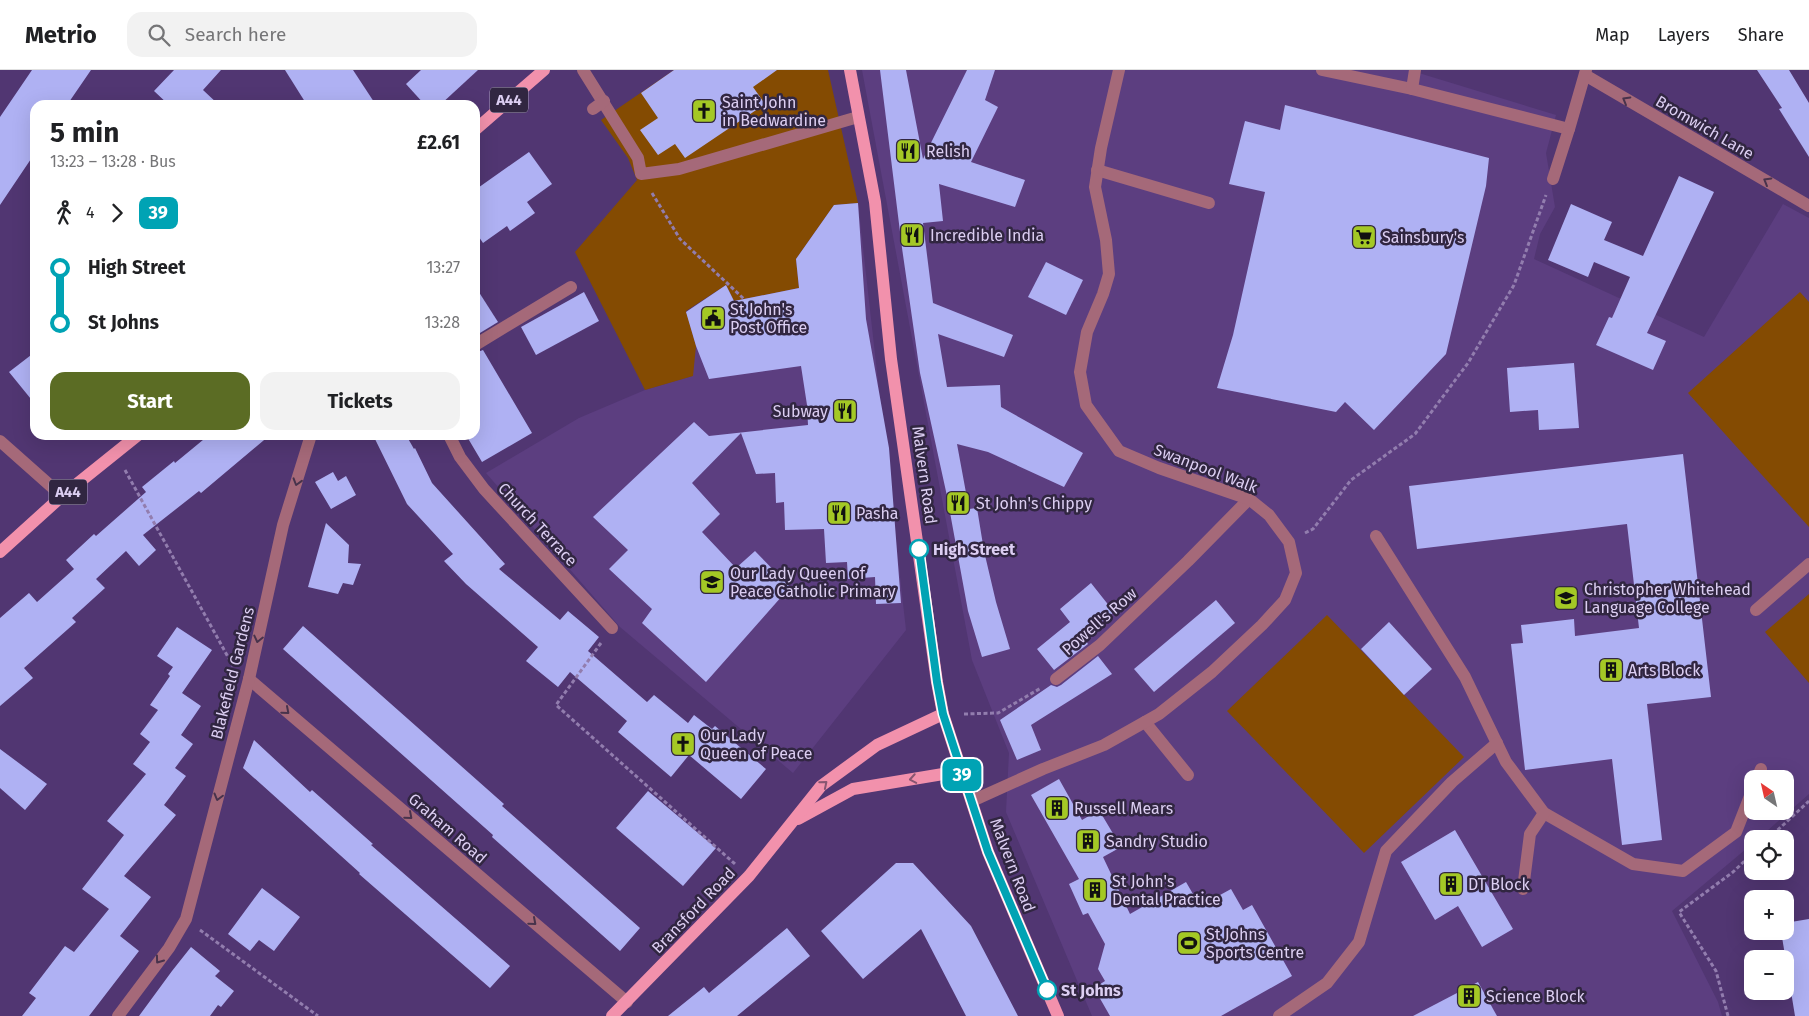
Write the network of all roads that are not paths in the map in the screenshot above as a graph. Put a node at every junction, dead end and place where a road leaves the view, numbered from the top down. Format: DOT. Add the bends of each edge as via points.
graph roads {
  1 [pos="544,70"];
  2 [pos="583,70"];
  3 [pos="850,70"];
  4 [pos="1119,70"];
  5 [pos="1322,70"];
  6 [pos="1415,70"];
  7 [pos="1585,73"];
  8 [pos="1412,89"];
  9 [pos="858,117"];
  10 [pos="480,126"];
  11 [pos="1569,129"];
  12 [pos="1097,170"];
  13 [pos="1553,179"];
  14 [pos="1209,203"];
  15 [pos="1809,206"];
  16 [pos="571,287"];
  17 [pos="480,342"];
  18 [pos="132,440"];
  19 [pos="309,440"];
  20 [pos="452,440"];
  21 [pos="0,441"];
  22 [pos="62,496"];
  23 [pos="1249,499"];
  24 [pos="1376,536"];
  25 [pos="0,552"];
  26 [pos="1809,564"];
  27 [pos="1756,610"];
  28 [pos="612,628"];
  29 [pos="249,679"];
  30 [pos="1056,679"];
  31 [pos="943,714"];
  32 [pos="1145,722"];
  33 [pos="1497,744"];
  34 [pos="961,771"];
  35 [pos="1188,775"];
  36 [pos="972,800"];
  37 [pos="1744,812"];
  38 [pos="1544,813"];
  39 [pos="794,822"];
  40 [pos="1523,889"];
  41 [pos="627,1002"];
  42 [pos="118,1016"];
  43 [pos="612,1016"];
  44 [pos="1058,1016"];
  45 [pos="1279,1016"];
  1 -- 10 [label="main road, A44"];
  2 -- 9 [label="street" via="598,105 638,158 641,174 679,169"];
  3 -- 9 [label="main road, Malvern Road"];
  4 -- 12 [label="street, Swanpool Walk"];
  5 -- 8 [label="street"];
  6 -- 8 [label="street"];
  7 -- 11 [label="street, Bromwich Lane"];
  15 -- 7 [label="street, Bromwich Lane, one-way"];
  8 -- 11 [label="street"];
  9 -- 31 [label="main road, Malvern Road" via="875,202 891,360"];
  11 -- 13 [label="street, Bromwich Lane"];
  12 -- 14 [label="street"];
  12 -- 23 [label="street, Swanpool Walk" via="1095,187 1109,274 1087,332 1080,372 1086,405 1119,451"];
  16 -- 17 [label="street"];
  18 -- 22 [label="main road, A44"];
  19 -- 29 [label="street, Blakefield Gardens, one-way" via="283,525"];
  20 -- 28 [label="street, Church Terrace" via="484,489"];
  21 -- 22 [label="street"];
  22 -- 25 [label="main road, A44"];
  23 -- 30 [label="street, Powell's Row" via="1107,639"];
  23 -- 32 [label="street, Swanpool Walk" via="1269,515 1290,542 1296,573 1285,600 1212,672"];
  24 -- 33 [label="street" via="1465,677"];
  26 -- 27 [label="street"];
  29 -- 41 [label="street, Graham Road, one-way"];
  29 -- 42 [label="street, Blakefield Gardens, one-way" via="186,919"];
  31 -- 34 [label="main road, Malvern Road"];
  39 -- 31 [label="main road, Bransford Road, one-way" via="821,786 877,745"];
  32 -- 35 [label="street"];
  32 -- 36 [label="street, Swanpool Walk" via="1104,745"];
  33 -- 38 [label="street" via="1506,762"];
  33 -- 45 [label="street" via="1452,782 1386,852 1359,942 1327,983"];
  34 -- 36 [label="main road, Malvern Road"];
  34 -- 39 [label="main road, Bransford Road, one-way" via="853,789"];
  36 -- 44 [label="main road, Malvern Road" via="988,852"];
  37 -- 38 [label="street" via="1736,832 1683,870 1633,864"];
  38 -- 40 [label="street" via="1530,834"];
  39 -- 41 [label="main road, Bransford Road" via="749,876"];
  41 -- 43 [label="main road, Bransford Road"];
}
